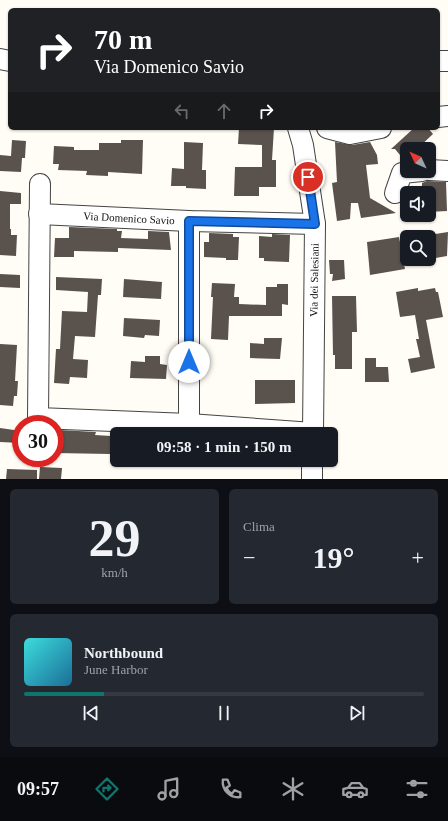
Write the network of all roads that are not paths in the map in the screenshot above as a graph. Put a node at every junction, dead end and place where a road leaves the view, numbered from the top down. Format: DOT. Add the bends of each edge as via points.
graph roads {
  1 [pos="299,130"];
  2 [pos="335,130"];
  3 [pos="371,130"];
  4 [pos="436,170"];
  5 [pos="448,171"];
  6 [pos="400,178"];
  7 [pos="40,184"];
  8 [pos="396,193"];
  9 [pos="40,214"];
  10 [pos="189,221"];
  11 [pos="315,224"];
  12 [pos="189,424"];
  13 [pos="230,427"];
  14 [pos="313,427"];
  15 [pos="312,467"];
  16 [pos="312,479"];
  1 -- 11 [label="street, Via dei Salesiani"];
  2 -- 3 [label="street" via="350,134"];
  4 -- 5 [label="street"];
  6 -- 8 [label="street"];
  7 -- 9 [label="street"];
  9 -- 10 [label="street, Via Domenico Savio"];
  9 -- 12 [label="street" via="38,418"];
  10 -- 11 [label="street, Via Domenico Savio"];
  10 -- 12 [label="street"];
  11 -- 14 [label="street, Via dei Salesiani"];
  12 -- 13 [label="street"];
  15 -- 16 [label="street"];
}
